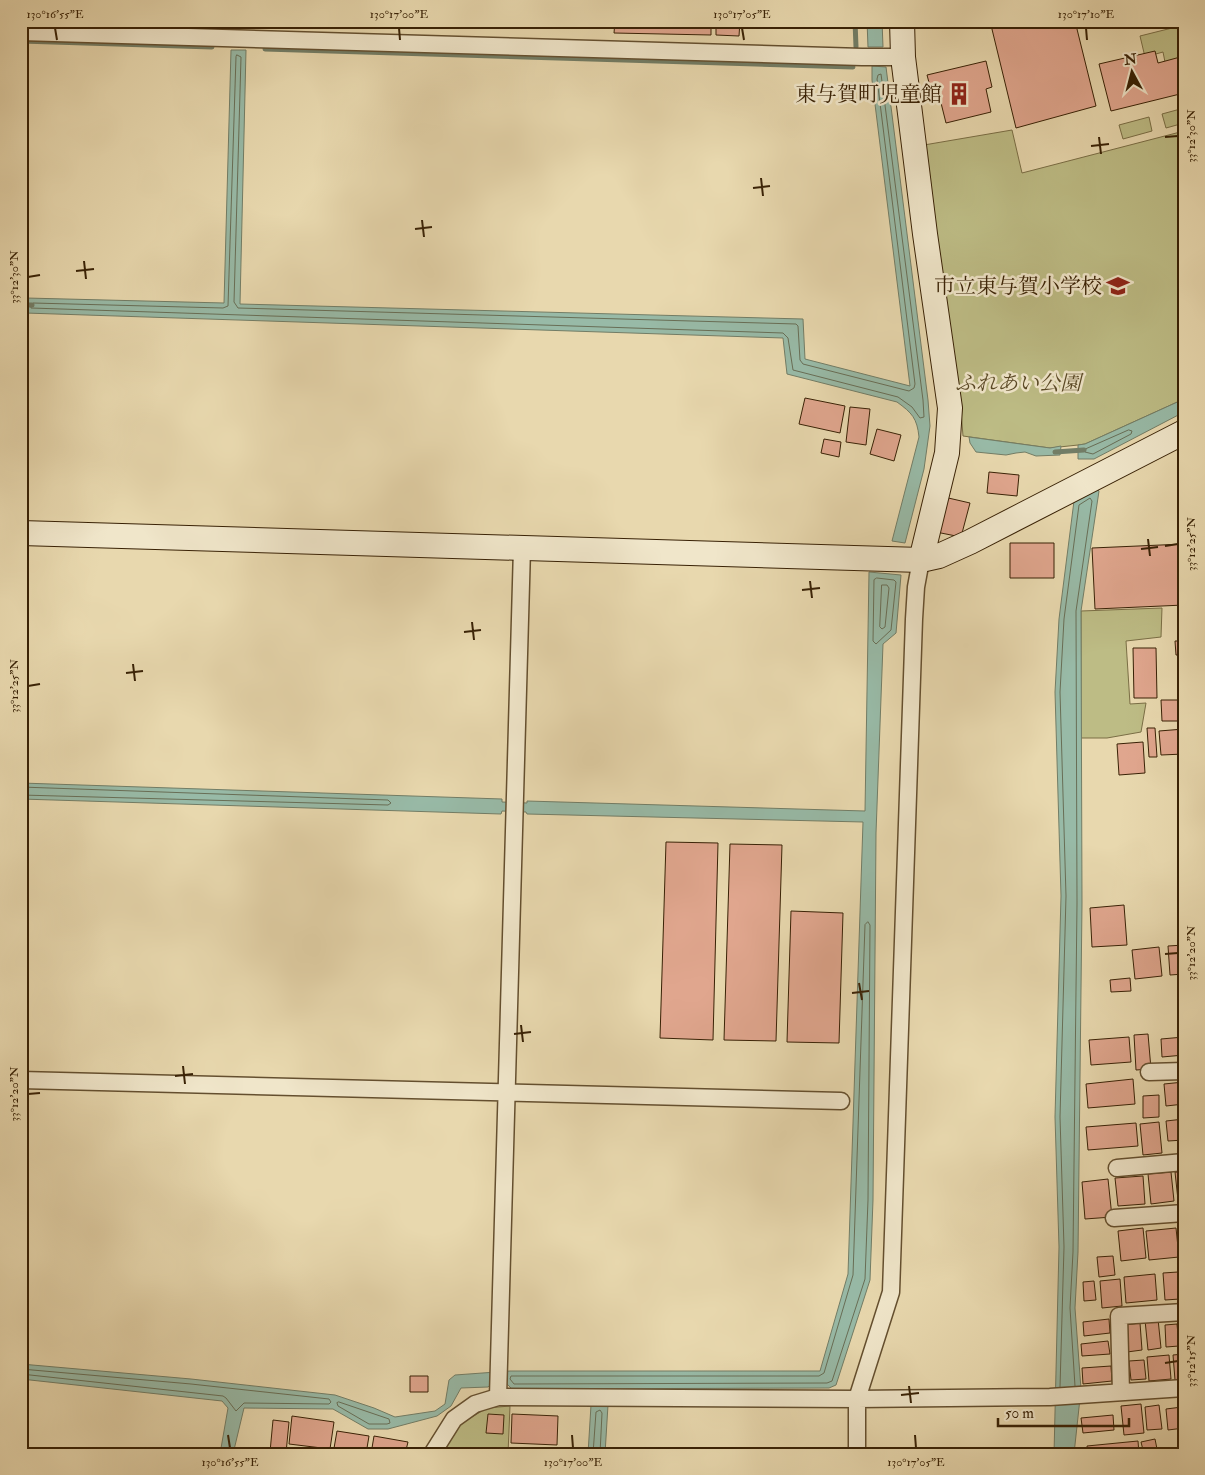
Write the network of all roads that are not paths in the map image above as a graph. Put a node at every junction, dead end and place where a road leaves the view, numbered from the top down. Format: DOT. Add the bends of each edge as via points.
graph roads {
  1 [pos="902,21"];
  2 [pos="21,32"];
  3 [pos="903,57"];
  4 [pos="1184,432"];
  5 [pos="21,532"];
  6 [pos="522,548"];
  7 [pos="921,560"];
  8 [pos="1184,1071"];
  9 [pos="1149,1072"];
  10 [pos="21,1080"];
  11 [pos="506,1093"];
  12 [pos="841,1101"];
  13 [pos="1184,1162"];
  14 [pos="1117,1168"];
  15 [pos="1184,1213"];
  16 [pos="1114,1218"];
  17 [pos="1184,1312"];
  18 [pos="1184,1388"];
  19 [pos="498,1392"];
  20 [pos="1121,1392"];
  21 [pos="858,1398"];
  22 [pos="432,1454"];
  23 [pos="857,1454"];
  1 -- 3 [label="street"];
  2 -- 3 [label="street"];
  3 -- 7 [label="street" via="950,408 947,453"];
  4 -- 7 [label="street" via="970,542"];
  5 -- 6 [label="street"];
  6 -- 7 [label="street"];
  6 -- 11 [label="street"];
  7 -- 21 [label="street" via="914,619 891,1292"];
  8 -- 9 [label="street"];
  10 -- 11 [label="street"];
  11 -- 12 [label="street"];
  11 -- 19 [label="street"];
  13 -- 14 [label="street"];
  15 -- 16 [label="street"];
  17 -- 20 [label="street" via="1119,1316"];
  18 -- 20 [label="street"];
  19 -- 21 [label="street"];
  19 -- 22 [label="street" via="454,1419"];
  20 -- 21 [label="street" via="1050,1397"];
  21 -- 23 [label="street"];
}
